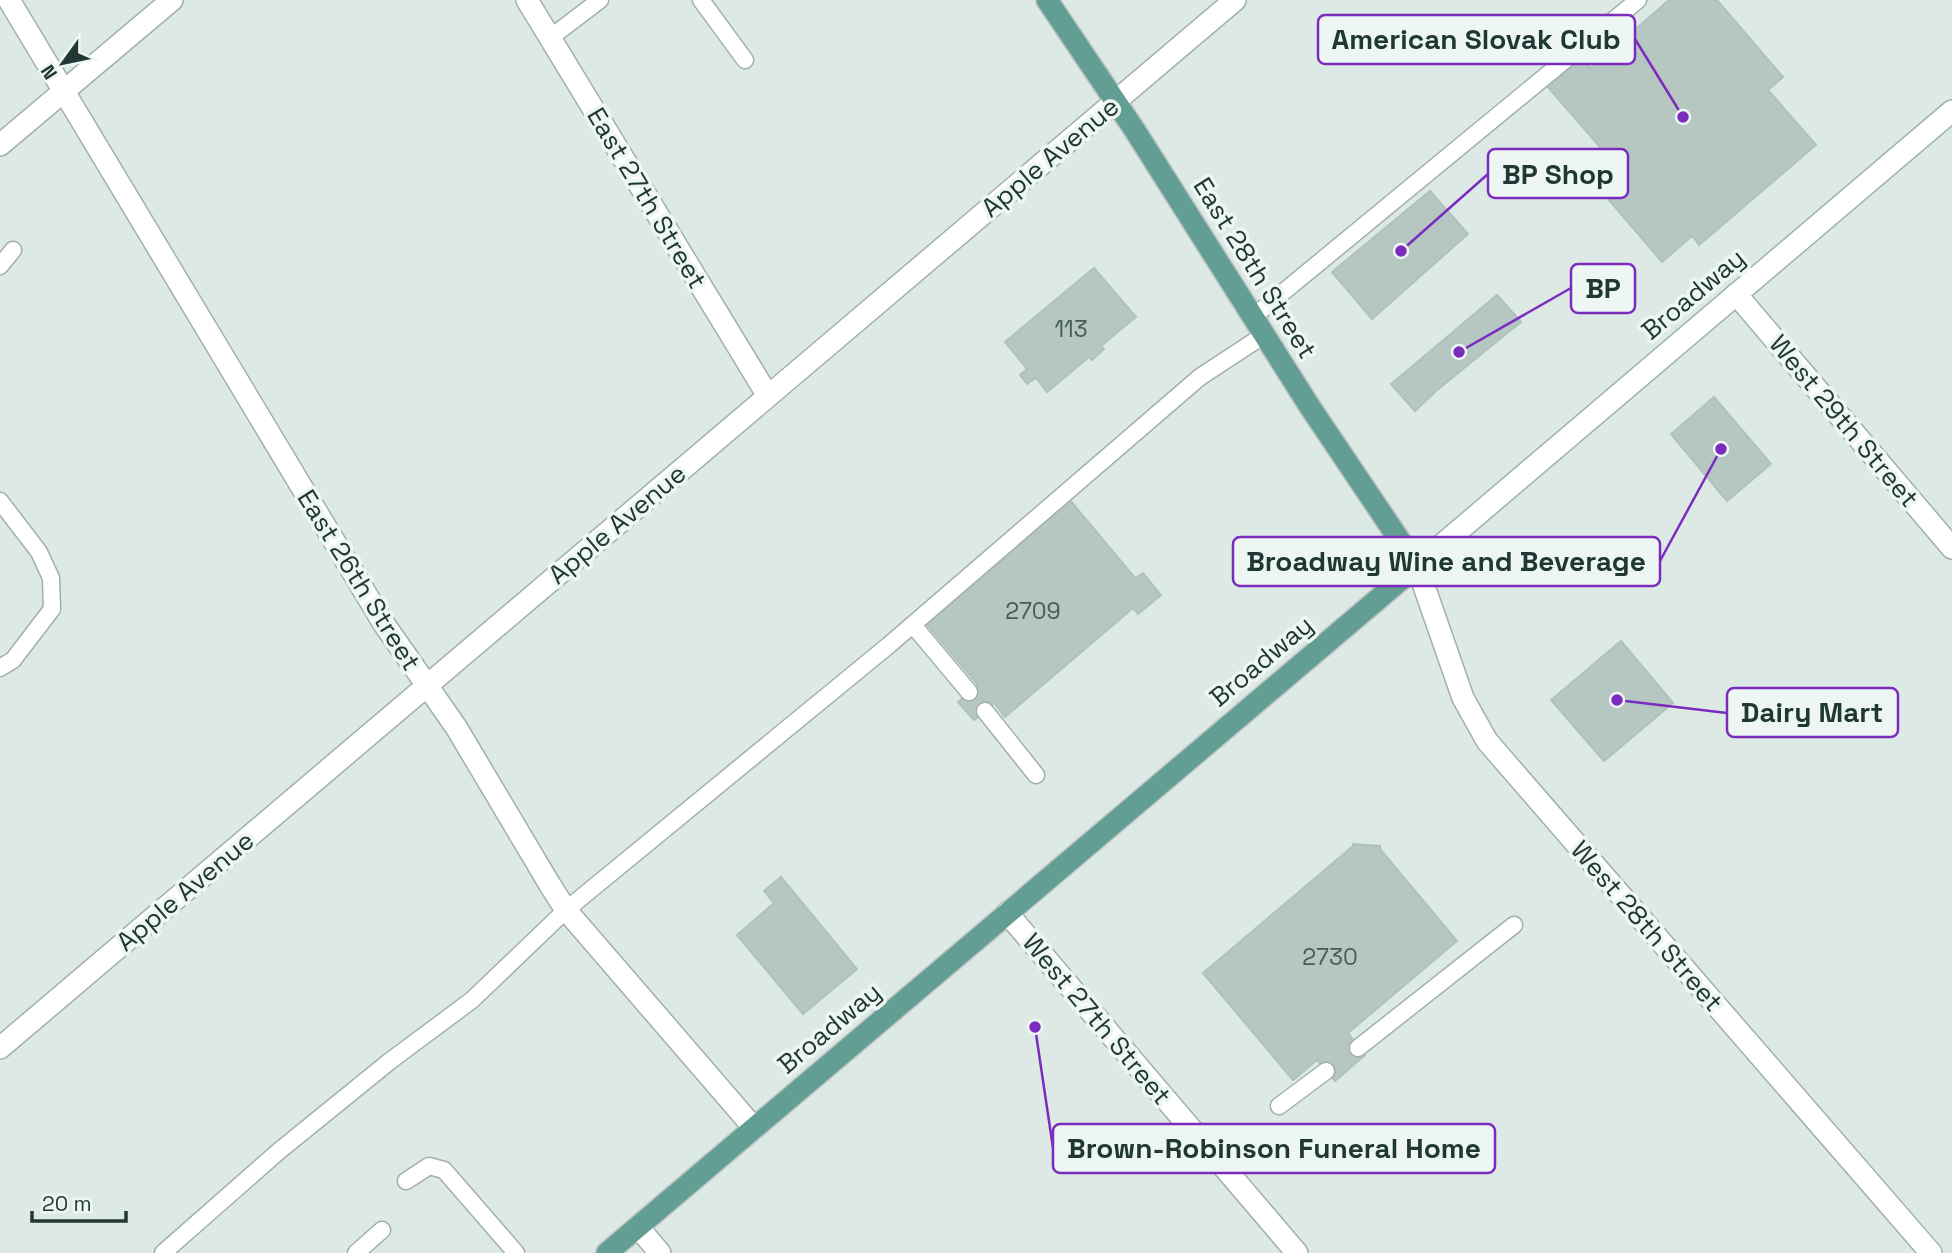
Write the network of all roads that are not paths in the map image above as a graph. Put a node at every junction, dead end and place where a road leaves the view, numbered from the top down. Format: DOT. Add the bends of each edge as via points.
graph roads {
  1 [pos="9,0"];
  2 [pos="172,0"];
  3 [pos="527,0"];
  4 [pos="600,0"];
  5 [pos="701,0"];
  6 [pos="1047,0"];
  7 [pos="1235,0"];
  8 [pos="1638,0"];
  9 [pos="550,38"];
  10 [pos="745,60"];
  11 [pos="64,91"];
  12 [pos="1116,101"];
  13 [pos="1952,111"];
  14 [pos="0,145"];
  15 [pos="13,250"];
  16 [pos="0,266"];
  17 [pos="1736,294"];
  18 [pos="1258,326"];
  19 [pos="768,396"];
  20 [pos="0,501"];
  21 [pos="1952,548"];
  22 [pos="1417,566"];
  23 [pos="913,625"];
  24 [pos="0,668"];
  25 [pos="427,686"];
  26 [pos="969,692"];
  27 [pos="985,711"];
  28 [pos="1036,775"];
  29 [pos="566,910"];
  30 [pos="1007,913"];
  31 [pos="1514,925"];
  32 [pos="0,1048"];
  33 [pos="1359,1048"];
  34 [pos="1326,1071"];
  35 [pos="1279,1106"];
  36 [pos="754,1128"];
  37 [pos="406,1181"];
  38 [pos="638,1227"];
  39 [pos="382,1230"];
  40 [pos="1921,1250"];
  41 [pos="163,1253"];
  42 [pos="356,1253"];
  43 [pos="516,1253"];
  44 [pos="607,1253"];
  45 [pos="660,1253"];
  46 [pos="1297,1253"];
  1 -- 11 [label="street, East 26th Street"];
  2 -- 11 [label="street"];
  3 -- 9 [label="street, East 27th Street"];
  4 -- 9 [label="lane"];
  5 -- 10 [label="lane"];
  6 -- 12 [label="main road, East 28th Street"];
  7 -- 12 [label="street, Apple Avenue"];
  8 -- 18 [label="lane"];
  9 -- 19 [label="street, East 27th Street"];
  11 -- 14 [label="street"];
  11 -- 25 [label="street, East 26th Street" via="384,624"];
  12 -- 18 [label="main road, East 28th Street"];
  12 -- 19 [label="street, Apple Avenue"];
  13 -- 17 [label="street, Broadway"];
  15 -- 16 [label="lane"];
  17 -- 21 [label="street, West 29th Street"];
  17 -- 22 [label="street, Broadway"];
  18 -- 22 [label="main road, East 28th Street"];
  18 -- 23 [label="lane"];
  19 -- 25 [label="street, Apple Avenue"];
  20 -- 24 [label="lane" via="43,561 51,578 52,609 13,660"];
  22 -- 30 [label="main road, Broadway"];
  22 -- 40 [label="street, West 28th Street" via="1463,698 1487,741"];
  23 -- 26 [label="lane"];
  23 -- 29 [label="lane"];
  25 -- 29 [label="street, East 26th Street"];
  25 -- 32 [label="street, Apple Avenue"];
  27 -- 28 [label="lane"];
  29 -- 36 [label="street, East 26th Street"];
  29 -- 41 [label="lane" via="472,1000 279,1151"];
  30 -- 36 [label="main road, Broadway"];
  30 -- 46 [label="street, West 27th Street"];
  31 -- 33 [label="lane"];
  34 -- 35 [label="lane"];
  36 -- 38 [label="main road, Broadway"];
  37 -- 43 [label="lane" via="429,1166 444,1170"];
  38 -- 44 [label="main road, Broadway"];
  38 -- 45 [label="street"];
  39 -- 42 [label="lane"];
}
